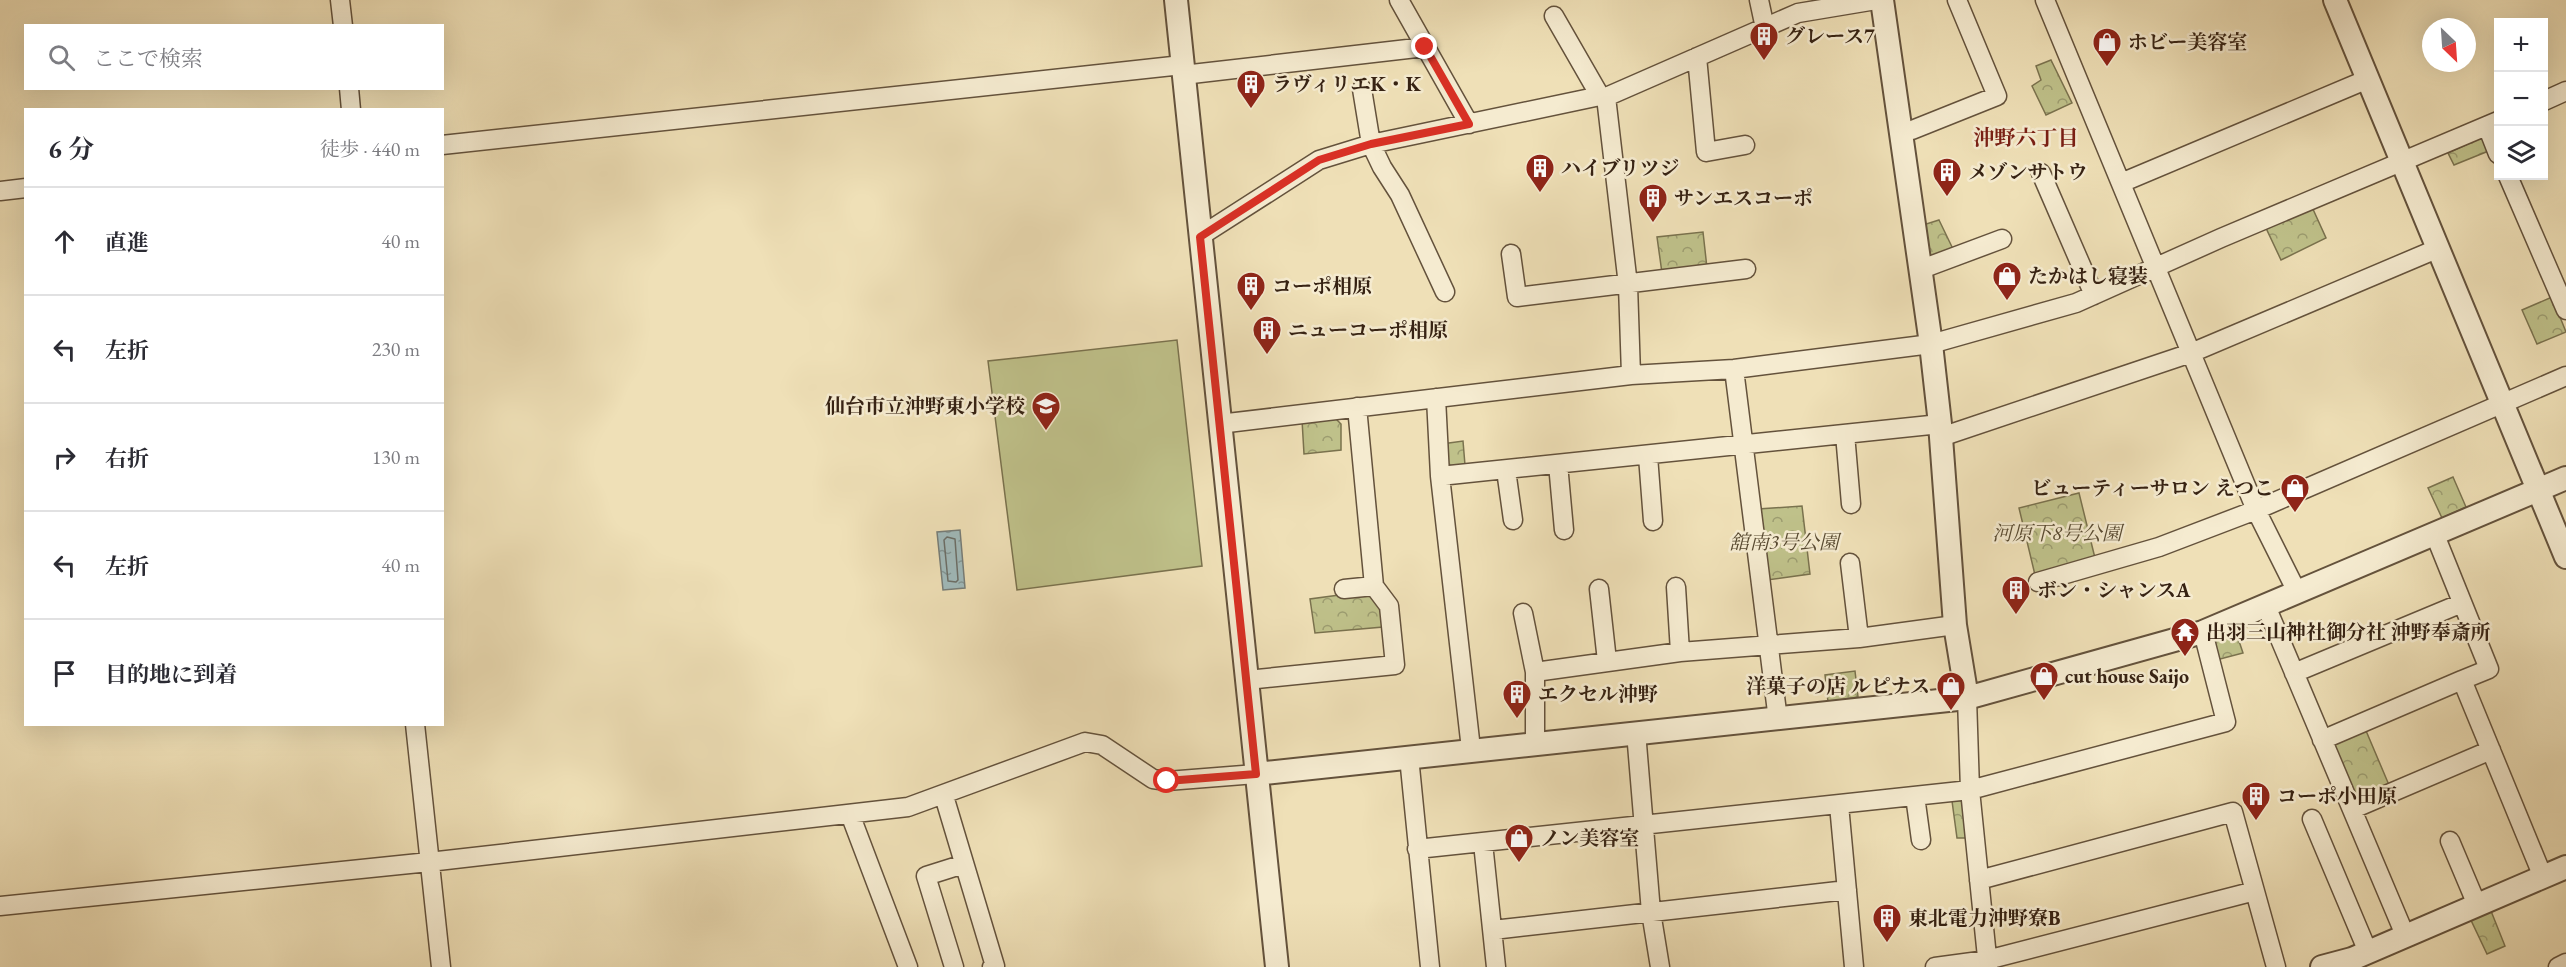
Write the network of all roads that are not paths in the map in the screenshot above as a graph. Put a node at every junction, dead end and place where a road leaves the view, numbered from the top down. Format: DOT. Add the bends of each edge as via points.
graph roads {
  1 [pos="340,0"];
  2 [pos="1176,0"];
  3 [pos="1399,0"];
  4 [pos="1759,0"];
  5 [pos="1876,0"];
  6 [pos="1882,0"];
  7 [pos="1958,0"];
  8 [pos="2045,0"];
  9 [pos="2335,0"];
  10 [pos="1554,16"];
  11 [pos="343,24"];
  12 [pos="1765,28"];
  13 [pos="1425,47"];
  14 [pos="1697,57"];
  15 [pos="1182,70"];
  16 [pos="2368,79"];
  17 [pos="1362,89"];
  18 [pos="349,90"];
  19 [pos="2566,91"];
  20 [pos="1603,97"];
  21 [pos="2548,99"];
  22 [pos="351,108"];
  23 [pos="1469,124"];
  24 [pos="2493,124"];
  25 [pos="1901,132"];
  26 [pos="1371,144"];
  27 [pos="444,145"];
  28 [pos="1745,145"];
  29 [pos="2403,162"];
  30 [pos="2041,172"];
  31 [pos="2510,180"];
  32 [pos="2121,183"];
  33 [pos="24,188"];
  34 [pos="0,191"];
  35 [pos="1200,237"];
  36 [pos="2002,239"];
  37 [pos="2439,248"];
  38 [pos="1511,254"];
  39 [pos="2156,268"];
  40 [pos="1746,269"];
  41 [pos="1919,270"];
  42 [pos="1628,285"];
  43 [pos="1444,292"];
  44 [pos="2094,295"];
  45 [pos="2566,310"];
  46 [pos="1931,344"];
  47 [pos="2191,353"];
  48 [pos="1734,369"];
  49 [pos="1631,375"];
  50 [pos="2566,376"];
  51 [pos="1436,398"];
  52 [pos="2503,403"];
  53 [pos="1357,407"];
  54 [pos="1219,424"];
  55 [pos="1941,431"];
  56 [pos="1845,434"];
  57 [pos="1744,445"];
  58 [pos="1648,456"];
  59 [pos="1558,464"];
  60 [pos="1506,470"];
  61 [pos="1440,476"];
  62 [pos="2566,478"];
  63 [pos="2537,490"];
  64 [pos="1851,504"];
  65 [pos="2256,510"];
  66 [pos="1513,520"];
  67 [pos="1653,521"];
  68 [pos="1564,530"];
  69 [pos="2435,535"];
  70 [pos="2566,557"];
  71 [pos="1850,563"];
  72 [pos="2038,582"];
  73 [pos="1374,586"];
  74 [pos="1676,587"];
  75 [pos="1344,589"];
  76 [pos="1599,589"];
  77 [pos="2297,592"];
  78 [pos="2462,603"];
  79 [pos="2266,606"];
  80 [pos="1523,613"];
  81 [pos="1955,625"];
  82 [pos="2203,632"];
  83 [pos="1859,638"];
  84 [pos="1769,646"];
  85 [pos="1680,652"];
  86 [pos="1607,661"];
  87 [pos="1535,672"];
  88 [pos="2294,673"];
  89 [pos="1247,680"];
  90 [pos="2462,680"];
  91 [pos="1967,698"];
  92 [pos="1778,720"];
  93 [pos="415,726"];
  94 [pos="1636,732"];
  95 [pos="2322,740"];
  96 [pos="1535,745"];
  97 [pos="1470,749"];
  98 [pos="2491,750"];
  99 [pos="1409,757"];
  100 [pos="1256,774"];
  101 [pos="1970,790"];
  102 [pos="944,796"];
  103 [pos="1915,796"];
  104 [pos="1839,805"];
  105 [pos="2353,809"];
  106 [pos="850,814"];
  107 [pos="2312,819"];
  108 [pos="1645,825"];
  109 [pos="1921,840"];
  110 [pos="2450,841"];
  111 [pos="1483,843"];
  112 [pos="1417,849"];
  113 [pos="429,862"];
  114 [pos="964,864"];
  115 [pos="2566,867"];
  116 [pos="2543,877"];
  117 [pos="1979,880"];
  118 [pos="1847,890"];
  119 [pos="2255,891"];
  120 [pos="2477,905"];
  121 [pos="0,906"];
  122 [pos="1651,912"];
  123 [pos="1493,930"];
  124 [pos="2405,935"];
  125 [pos="2359,959"];
  126 [pos="2566,963"];
  127 [pos="1987,964"];
  128 [pos="441,967"];
  129 [pos="908,967"];
  130 [pos="954,967"];
  131 [pos="992,967"];
  132 [pos="1277,967"];
  133 [pos="1430,967"];
  134 [pos="1496,967"];
  135 [pos="1660,967"];
  136 [pos="1854,967"];
  137 [pos="1935,967"];
  138 [pos="2277,967"];
  139 [pos="2322,967"];
  140 [pos="2558,967"];
  1 -- 11 [label="street"];
  2 -- 15 [label="street"];
  3 -- 13 [label="street"];
  4 -- 12 [label="street"];
  5 -- 12 [label="street" via="1798,13"];
  6 -- 25 [label="street"];
  7 -- 25 [label="street" via="1997,96"];
  8 -- 32 [label="street"];
  9 -- 16 [label="street"];
  10 -- 20 [label="street"];
  12 -- 14 [label="street"];
  13 -- 15 [label="street"];
  13 -- 23 [label="street"];
  14 -- 20 [label="street"];
  14 -- 28 [label="street" via="1706,152"];
  15 -- 27 [label="street"];
  15 -- 35 [label="street"];
  16 -- 29 [label="street"];
  16 -- 32 [label="street"];
  17 -- 26 [label="street"];
  18 -- 22 [label="street"];
  19 -- 21 [label="street"];
  20 -- 23 [label="street"];
  20 -- 42 [label="street"];
  23 -- 26 [label="street"];
  24 -- 29 [label="street"];
  25 -- 41 [label="street"];
  26 -- 35 [label="street" via="1319,160"];
  26 -- 43 [label="street" via="1400,195"];
  29 -- 37 [label="street"];
  29 -- 39 [label="street"];
  30 -- 44 [label="street"];
  31 -- 45 [label="street"];
  32 -- 39 [label="street"];
  33 -- 34 [label="street"];
  35 -- 54 [label="street"];
  36 -- 41 [label="street"];
  37 -- 47 [label="street"];
  37 -- 52 [label="street"];
  38 -- 42 [label="street" via="1517,297"];
  39 -- 44 [label="street"];
  39 -- 47 [label="street"];
  40 -- 42 [label="street"];
  41 -- 46 [label="street"];
  42 -- 49 [label="street"];
  44 -- 46 [label="street"];
  46 -- 48 [label="street"];
  46 -- 55 [label="street"];
  47 -- 55 [label="street"];
  47 -- 65 [label="street"];
  48 -- 49 [label="street"];
  48 -- 57 [label="street"];
  49 -- 51 [label="street"];
  50 -- 52 [label="street"];
  51 -- 53 [label="street"];
  51 -- 61 [label="street"];
  52 -- 63 [label="street"];
  52 -- 65 [label="street"];
  53 -- 54 [label="street"];
  53 -- 73 [label="street"];
  54 -- 89 [label="street"];
  55 -- 56 [label="street"];
  55 -- 81 [label="street"];
  56 -- 57 [label="street"];
  56 -- 64 [label="street"];
  57 -- 58 [label="street"];
  57 -- 84 [label="street"];
  58 -- 59 [label="street"];
  58 -- 67 [label="street"];
  59 -- 60 [label="street"];
  59 -- 68 [label="street"];
  60 -- 61 [label="street"];
  60 -- 66 [label="street"];
  61 -- 97 [label="street"];
  62 -- 63 [label="street"];
  63 -- 69 [label="street"];
  63 -- 70 [label="street"];
  65 -- 72 [label="street" via="2159,547"];
  65 -- 77 [label="street"];
  69 -- 77 [label="street"];
  69 -- 78 [label="street"];
  71 -- 83 [label="street"];
  73 -- 75 [label="street"];
  73 -- 89 [label="street" via="1389,606 1395,665"];
  74 -- 85 [label="street"];
  76 -- 86 [label="street"];
  77 -- 79 [label="street"];
  78 -- 88 [label="street"];
  78 -- 90 [label="street" via="2489,669"];
  79 -- 82 [label="street"];
  79 -- 88 [label="street"];
  80 -- 87 [label="street"];
  81 -- 83 [label="street"];
  81 -- 91 [label="street"];
  82 -- 91 [label="street"];
  82 -- 101 [label="street" via="2226,722"];
  83 -- 84 [label="street"];
  84 -- 85 [label="street"];
  84 -- 92 [label="street"];
  85 -- 86 [label="street"];
  86 -- 87 [label="street"];
  87 -- 96 [label="street"];
  88 -- 95 [label="street"];
  89 -- 100 [label="street"];
  90 -- 95 [label="street"];
  90 -- 98 [label="street"];
  91 -- 92 [label="street"];
  91 -- 101 [label="street"];
  92 -- 94 [label="street"];
  93 -- 113 [label="street"];
  94 -- 96 [label="street"];
  94 -- 108 [label="street"];
  95 -- 105 [label="street"];
  96 -- 97 [label="street"];
  97 -- 99 [label="street"];
  98 -- 105 [label="street"];
  98 -- 116 [label="street"];
  99 -- 100 [label="street"];
  99 -- 112 [label="street"];
  100 -- 102 [label="street" via="1153,779 1102,745 1085,742"];
  100 -- 132 [label="street"];
  101 -- 103 [label="street"];
  101 -- 117 [label="street"];
  102 -- 106 [label="street" via="908,807"];
  102 -- 114 [label="street"];
  103 -- 104 [label="street"];
  103 -- 109 [label="street"];
  104 -- 108 [label="street"];
  104 -- 118 [label="street"];
  105 -- 124 [label="street"];
  106 -- 113 [label="street"];
  106 -- 129 [label="street"];
  107 -- 125 [label="street"];
  108 -- 111 [label="street"];
  108 -- 122 [label="street"];
  110 -- 120 [label="street"];
  111 -- 112 [label="street"];
  111 -- 123 [label="street"];
  112 -- 133 [label="street"];
  113 -- 121 [label="street"];
  113 -- 128 [label="street"];
  114 -- 130 [label="street" via="926,876"];
  114 -- 131 [label="street" via="995,966"];
  115 -- 116 [label="street"];
  116 -- 120 [label="street"];
  117 -- 119 [label="street" via="2233,812"];
  117 -- 127 [label="street"];
  118 -- 122 [label="street"];
  118 -- 136 [label="street"];
  119 -- 127 [label="street"];
  119 -- 138 [label="street"];
  120 -- 124 [label="street"];
  122 -- 123 [label="street"];
  122 -- 135 [label="street"];
  123 -- 134 [label="street"];
  124 -- 125 [label="street"];
  125 -- 139 [label="street"];
  126 -- 140 [label="street"];
  127 -- 137 [label="street"];
}
